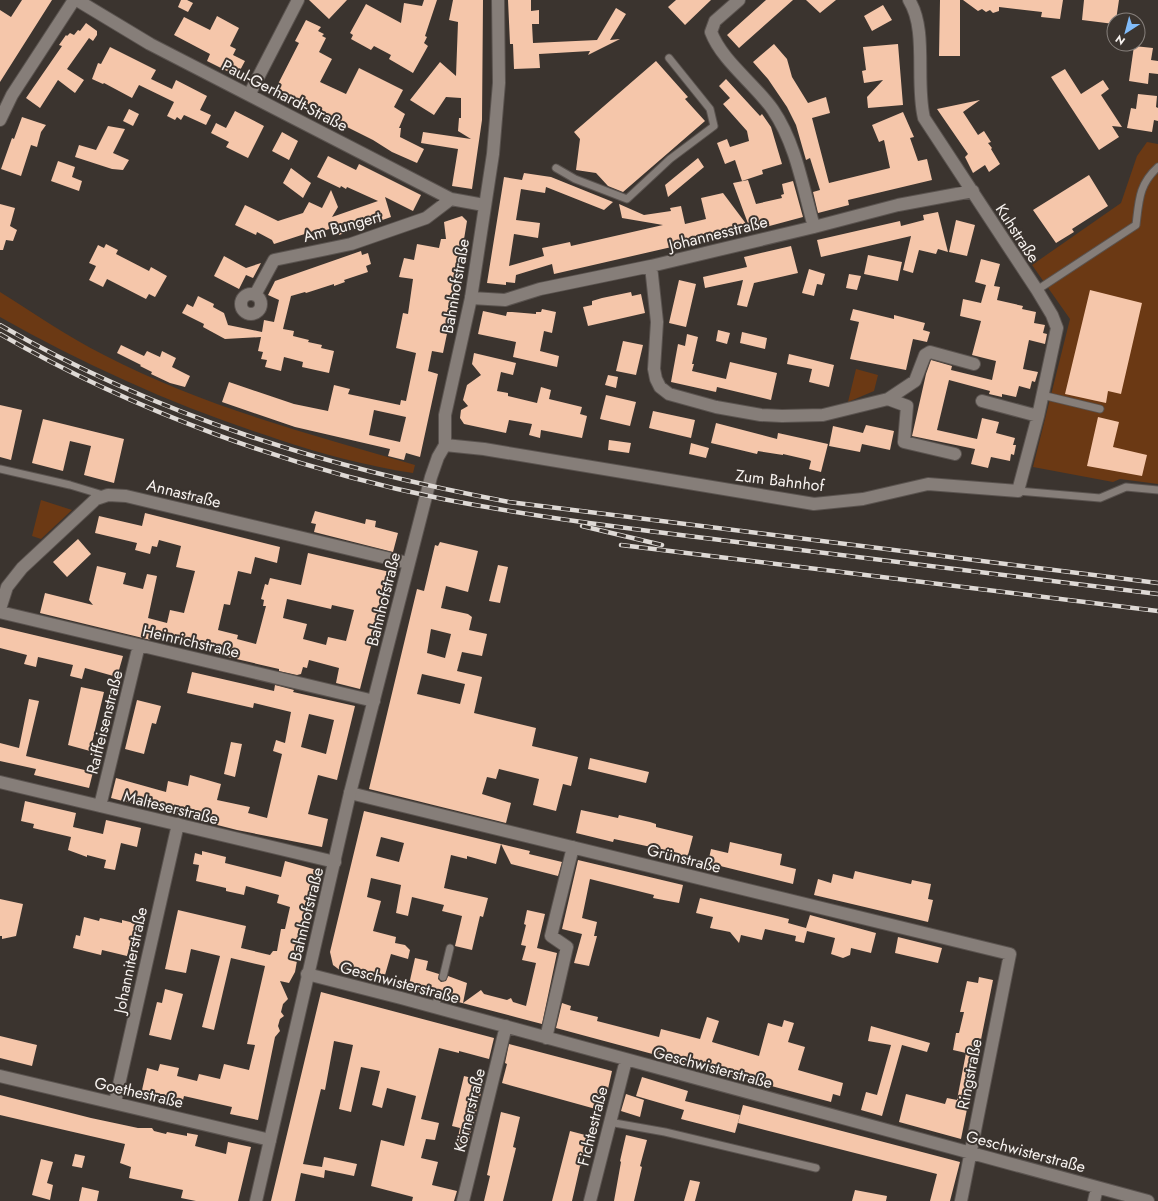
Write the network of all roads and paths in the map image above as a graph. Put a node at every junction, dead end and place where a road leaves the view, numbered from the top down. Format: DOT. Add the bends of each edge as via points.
graph roads {
  1 [pos="74,0"];
  2 [pos="78,0"];
  3 [pos="298,0"];
  4 [pos="498,0"];
  5 [pos="739,0"];
  6 [pos="909,0"];
  7 [pos="669,58"];
  8 [pos="249,94"];
  9 [pos="0,120"];
  10 [pos="1158,167"];
  11 [pos="556,168"];
  12 [pos="973,191"];
  13 [pos="451,199"];
  14 [pos="484,205"];
  15 [pos="814,227"];
  16 [pos="651,266"];
  17 [pos="1037,290"];
  18 [pos="255,294"];
  19 [pos="471,298"];
  20 [pos="974,364"];
  21 [pos="1042,395"];
  22 [pos="888,398"];
  23 [pos="982,402"];
  24 [pos="1100,409"];
  25 [pos="1038,416"];
  26 [pos="445,445"];
  27 [pos="955,454"];
  28 [pos="0,469"];
  29 [pos="1158,490"];
  30 [pos="1018,491"];
  31 [pos="103,495"];
  32 [pos="408,564"];
  33 [pos="0,609"];
  34 [pos="0,612"];
  35 [pos="139,645"];
  36 [pos="374,701"];
  37 [pos="0,782"];
  38 [pos="350,794"];
  39 [pos="100,806"];
  40 [pos="178,824"];
  41 [pos="573,847"];
  42 [pos="334,862"];
  43 [pos="450,948"];
  44 [pos="1010,954"];
  45 [pos="307,974"];
  46 [pos="442,977"];
  47 [pos="506,1026"];
  48 [pos="546,1038"];
  49 [pos="626,1060"];
  50 [pos="0,1076"];
  51 [pos="115,1102"];
  52 [pos="609,1122"];
  53 [pos="270,1140"];
  54 [pos="970,1152"];
  55 [pos="816,1168"];
  56 [pos="1097,1188"];
  57 [pos="256,1201"];
  58 [pos="463,1201"];
  59 [pos="590,1201"];
  60 [pos="961,1201"];
  61 [pos="1094,1201"];
  62 [pos="1148,1201"];
  1 -- 9 [label="street" via="12,95"];
  2 -- 8 [label="street, Paul-Gerhardt-Straße" via="150,44"];
  3 -- 8 [label="street"];
  4 -- 14 [label="street, Bahnhofstraße" via="500,44 497,118"];
  5 -- 15 [label="street" via="715,21 711,32 716,44 761,94 779,120 796,160"];
  6 -- 12 [label="street, Kuhstraße" via="918,19 920,98 924,118"];
  7 -- 11 [label="lane" via="710,109 714,126 670,159 627,199 575,179"];
  8 -- 13 [label="street, Paul-Gerhardt-Straße"];
  10 -- 17 [label="lane" via="1144,183 1136,225"];
  12 -- 15 [label="street, Johannesstraße" via="898,205"];
  12 -- 17 [label="street, Kuhstraße"];
  13 -- 14 [label="street, Paul-Gerhardt-Straße"];
  13 -- 18 [label="street, Am Bungert" via="426,218 351,244 274,260"];
  14 -- 19 [label="street, Bahnhofstraße"];
  15 -- 16 [label="street, Johannesstraße"];
  16 -- 19 [label="street, Johannesstraße" via="540,289 505,300"];
  16 -- 22 [label="street" via="657,322 654,369 660,387 669,394 722,408 782,416 823,415"];
  17 -- 21 [label="street, Kuhstraße" via="1057,328"];
  19 -- 26 [label="street, Bahnhofstraße" via="445,415"];
  20 -- 22 [label="street" via="930,352 925,355 915,381"];
  21 -- 24 [label="lane"];
  21 -- 25 [label="street, Kuhstraße"];
  22 -- 27 [label="street" via="907,406 904,442"];
  23 -- 25 [label="street"];
  25 -- 30 [label="street, Kuhstraße"];
  26 -- 30 [label="street, Zum Bahnhof" via="484,449 814,504 863,499 928,484"];
  26 -- 32 [label="street, Bahnhofstraße" via="431,477"];
  28 -- 31 [label="lane" via="70,484"];
  29 -- 30 [label="lane, Zum Bahnhof" via="1126,487 1100,498"];
  31 -- 32 [label="street, Annastraße" via="126,496 171,506"];
  31 -- 33 [label="street" via="22,568 7,587"];
  32 -- 36 [label="street, Bahnhofstraße"];
  34 -- 35 [label="street, Heinrichstraße"];
  35 -- 36 [label="street, Heinrichstraße"];
  35 -- 39 [label="street, Raiffeisenstraße"];
  36 -- 38 [label="street, Bahnhofstraße"];
  37 -- 39 [label="street, Malteserstraße"];
  38 -- 41 [label="street, Grünstraße"];
  38 -- 42 [label="street, Bahnhofstraße"];
  39 -- 40 [label="street, Malteserstraße"];
  40 -- 42 [label="street, Malteserstraße"];
  40 -- 51 [label="street, Johanniterstraße"];
  41 -- 44 [label="street, Grünstraße"];
  41 -- 48 [label="street" via="551,936 567,947"];
  42 -- 45 [label="street, Bahnhofstraße"];
  43 -- 46 [label="lane"];
  44 -- 54 [label="street, Ringstraße"];
  45 -- 47 [label="street, Geschwisterstraße" via="436,1002"];
  45 -- 53 [label="street, Bahnhofstraße"];
  47 -- 48 [label="street, Geschwisterstraße"];
  47 -- 58 [label="street, Körnerstraße"];
  48 -- 49 [label="street, Geschwisterstraße"];
  49 -- 52 [label="street, Fichtestraße"];
  49 -- 54 [label="street, Geschwisterstraße"];
  50 -- 51 [label="street, Goethestraße"];
  51 -- 53 [label="street, Goethestraße"];
  52 -- 55 [label="lane" via="665,1132"];
  52 -- 59 [label="street, Fichtestraße"];
  53 -- 57 [label="street, Bahnhofstraße"];
  54 -- 56 [label="street, Geschwisterstraße"];
  54 -- 60 [label="street, Ringstraße"];
  56 -- 61 [label="street, Geschwisterstraße"];
  56 -- 62 [label="street"];
}
